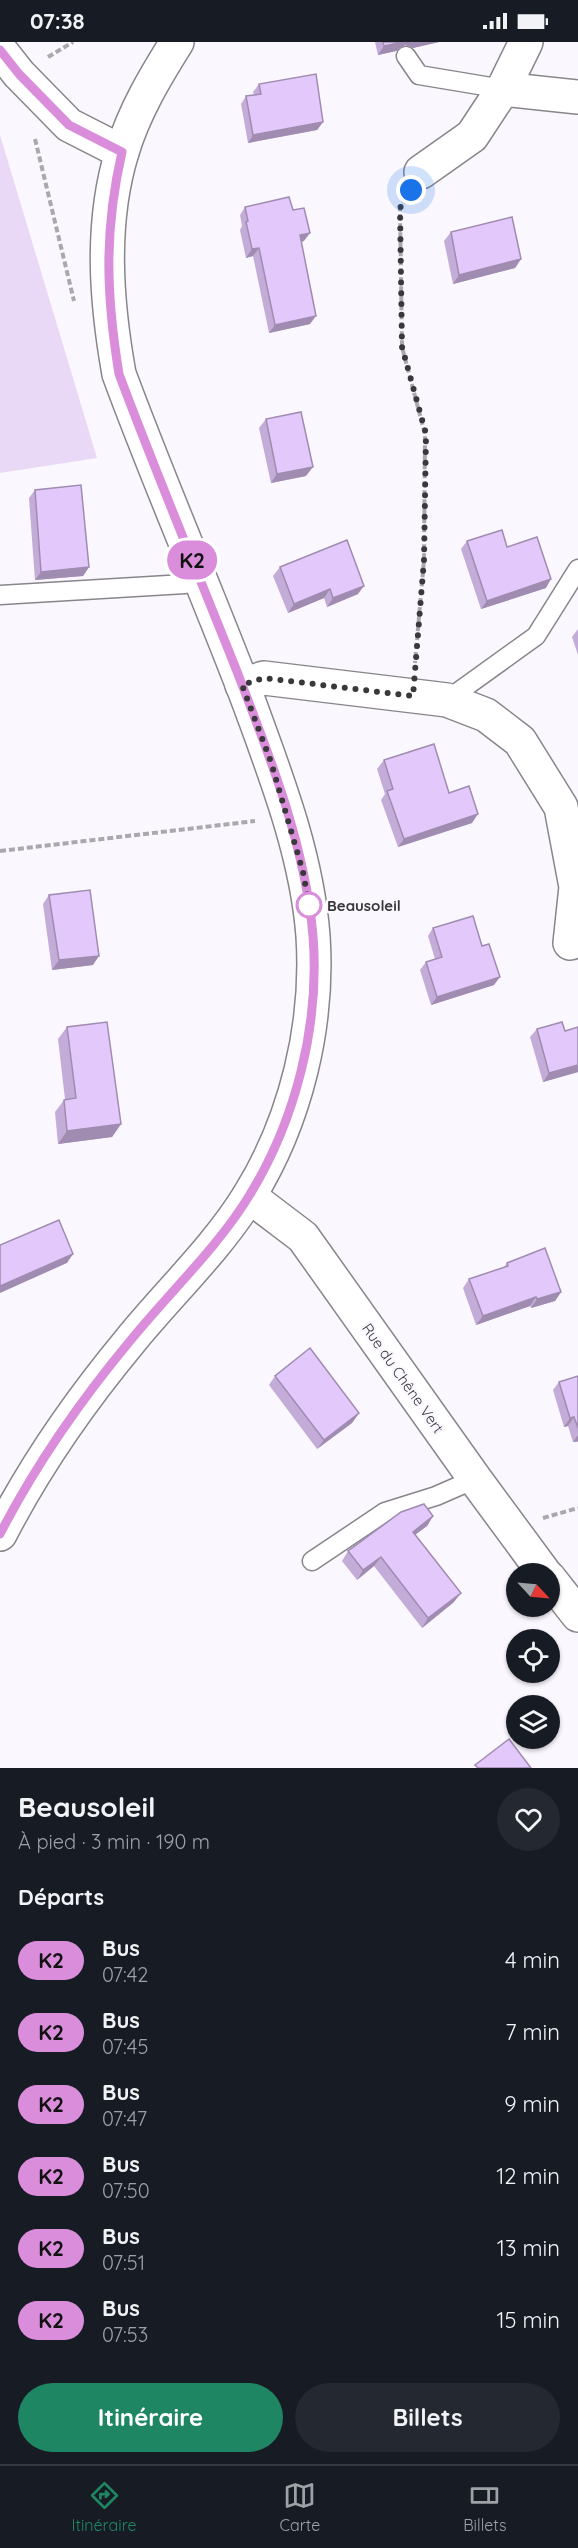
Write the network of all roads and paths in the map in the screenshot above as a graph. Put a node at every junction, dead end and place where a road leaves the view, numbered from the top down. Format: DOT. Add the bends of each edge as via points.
graph roads {
  1 [pos="177,42"];
  2 [pos="526,42"];
  3 [pos="0,50"];
  4 [pos="406,56"];
  5 [pos="503,89"];
  6 [pos="578,97"];
  7 [pos="33,130"];
  8 [pos="122,152"];
  9 [pos="421,172"];
  10 [pos="76,309"];
  11 [pos="578,569"];
  12 [pos="201,581"];
  13 [pos="0,595"];
  14 [pos="242,685"];
  15 [pos="413,696"];
  16 [pos="447,700"];
  17 [pos="288,818"];
  18 [pos="0,851"];
  19 [pos="570,943"];
  20 [pos="249,1196"];
  21 [pos="475,1479"];
  22 [pos="0,1534"];
  23 [pos="312,1561"];
  24 [pos="537,1563"];
  25 [pos="560,1592"];
  26 [pos="578,1615"];
  1 -- 8 [label="main road" via="150,85"];
  2 -- 5 [label="main road"];
  3 -- 8 [label="main road" via="69,125"];
  4 -- 5 [label="lane" via="419,75"];
  5 -- 6 [label="main road"];
  5 -- 9 [label="main road" via="472,136"];
  7 -- 10 [label="path"];
  8 -- 12 [label="main road" via="112,202 108,264 109,309 119,374"];
  9 -- 15 [label="path" via="400,208 402,347 426,434 424,560"];
  11 -- 16 [label="lane" via="536,636"];
  12 -- 13 [label="lane"];
  12 -- 14 [label="main road"];
  14 -- 15 [label="main road" via="264,678"];
  14 -- 17 [label="main road"];
  15 -- 16 [label="main road"];
  16 -- 19 [label="main road" via="486,715 520,741 561,807 576,886"];
  17 -- 18 [label="path"];
  17 -- 20 [label="main road" via="303,872 313,938 310,1029 282,1129"];
  20 -- 21 [label="main road, Rue du Chêne Vert" via="303,1237"];
  20 -- 22 [label="main road" via="86,1397"];
  21 -- 23 [label="lane" via="385,1512"];
  21 -- 24 [label="main road, Rue du Chêne Vert"];
  25 -- 26 [label="main road"];
}
